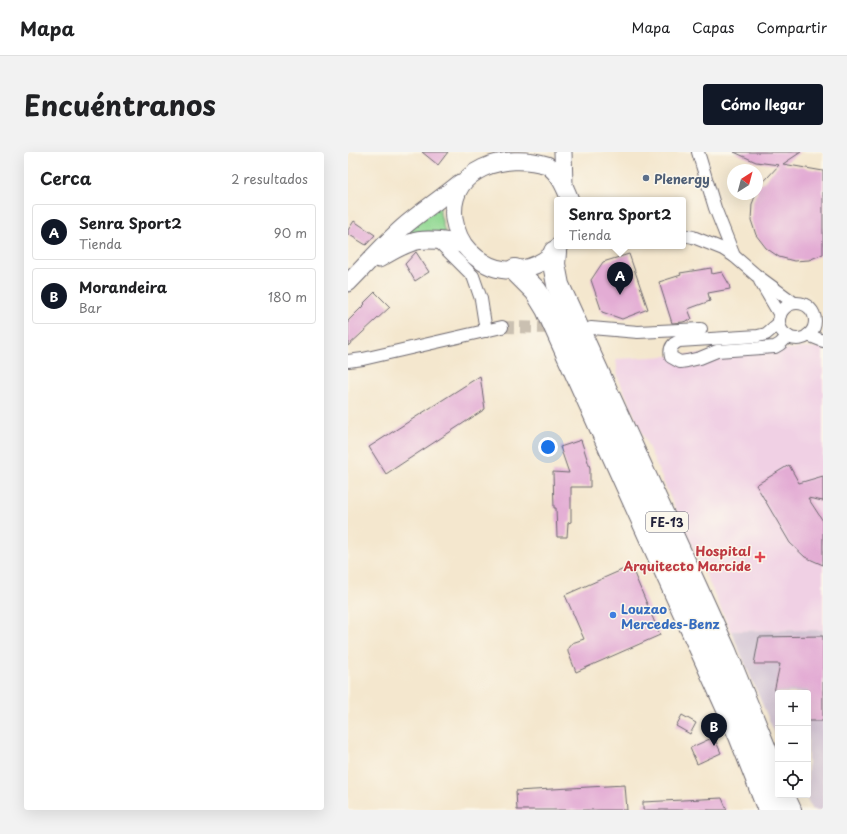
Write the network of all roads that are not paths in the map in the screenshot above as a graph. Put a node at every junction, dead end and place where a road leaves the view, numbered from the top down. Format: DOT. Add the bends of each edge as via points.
graph roads {
  1 [pos="563,152"];
  2 [pos="698,152"];
  3 [pos="501,153"];
  4 [pos="461,181"];
  5 [pos="567,193"];
  6 [pos="686,236"];
  7 [pos="436,239"];
  8 [pos="462,244"];
  9 [pos="556,254"];
  10 [pos="734,256"];
  11 [pos="360,270"];
  12 [pos="520,275"];
  13 [pos="756,275"];
  14 [pos="348,283"];
  15 [pos="794,303"];
  16 [pos="780,319"];
  17 [pos="819,320"];
  18 [pos="502,327"];
  19 [pos="591,328"];
  20 [pos="701,329"];
  21 [pos="486,331"];
  22 [pos="808,335"];
  23 [pos="788,336"];
  24 [pos="823,341"];
  25 [pos="348,361"];
  26 [pos="775,775"];
  27 [pos="785,798"];
  28 [pos="769,810"];
  29 [pos="790,810"];
  1 -- 5 [label="main road"];
  2 -- 10 [label="street" via="715,208"];
  3 -- 4 [label="main road" via="485,159"];
  3 -- 5 [label="main road" via="533,157 548,165 559,177"];
  4 -- 8 [label="main road" via="453,211 455,226"];
  4 -- 11 [label="main road" via="402,228"];
  6 -- 10 [label="street" via="723,249"];
  7 -- 8 [label="main road"];
  7 -- 11 [label="main road" via="423,239 402,245"];
  7 -- 21 [label="street" via="473,276 481,299"];
  8 -- 12 [label="main road" via="473,256 490,266"];
  9 -- 12 [label="main road"];
  9 -- 26 [label="highway, FE-13" via="558,285 725,651"];
  10 -- 13 [label="street"];
  11 -- 14 [label="main road"];
  12 -- 28 [label="highway, FE-13" via="536,291 546,309 740,736"];
  13 -- 15 [label="street"];
  13 -- 16 [label="street"];
  15 -- 16 [label="street" via="783,310"];
  15 -- 17 [label="street" via="808,307"];
  16 -- 23 [label="street" via="784,333"];
  16 -- 23 [label="street" via="766,334 758,336 679,341 671,347 671,357 680,362 717,351 775,347"];
  17 -- 22 [label="street"];
  18 -- 21 [label="street"];
  19 -- 20 [label="street" via="638,332"];
  21 -- 25 [label="street"];
  22 -- 23 [label="street" via="800,338"];
  22 -- 24 [label="street"];
  27 -- 29 [label="highway"];
}
